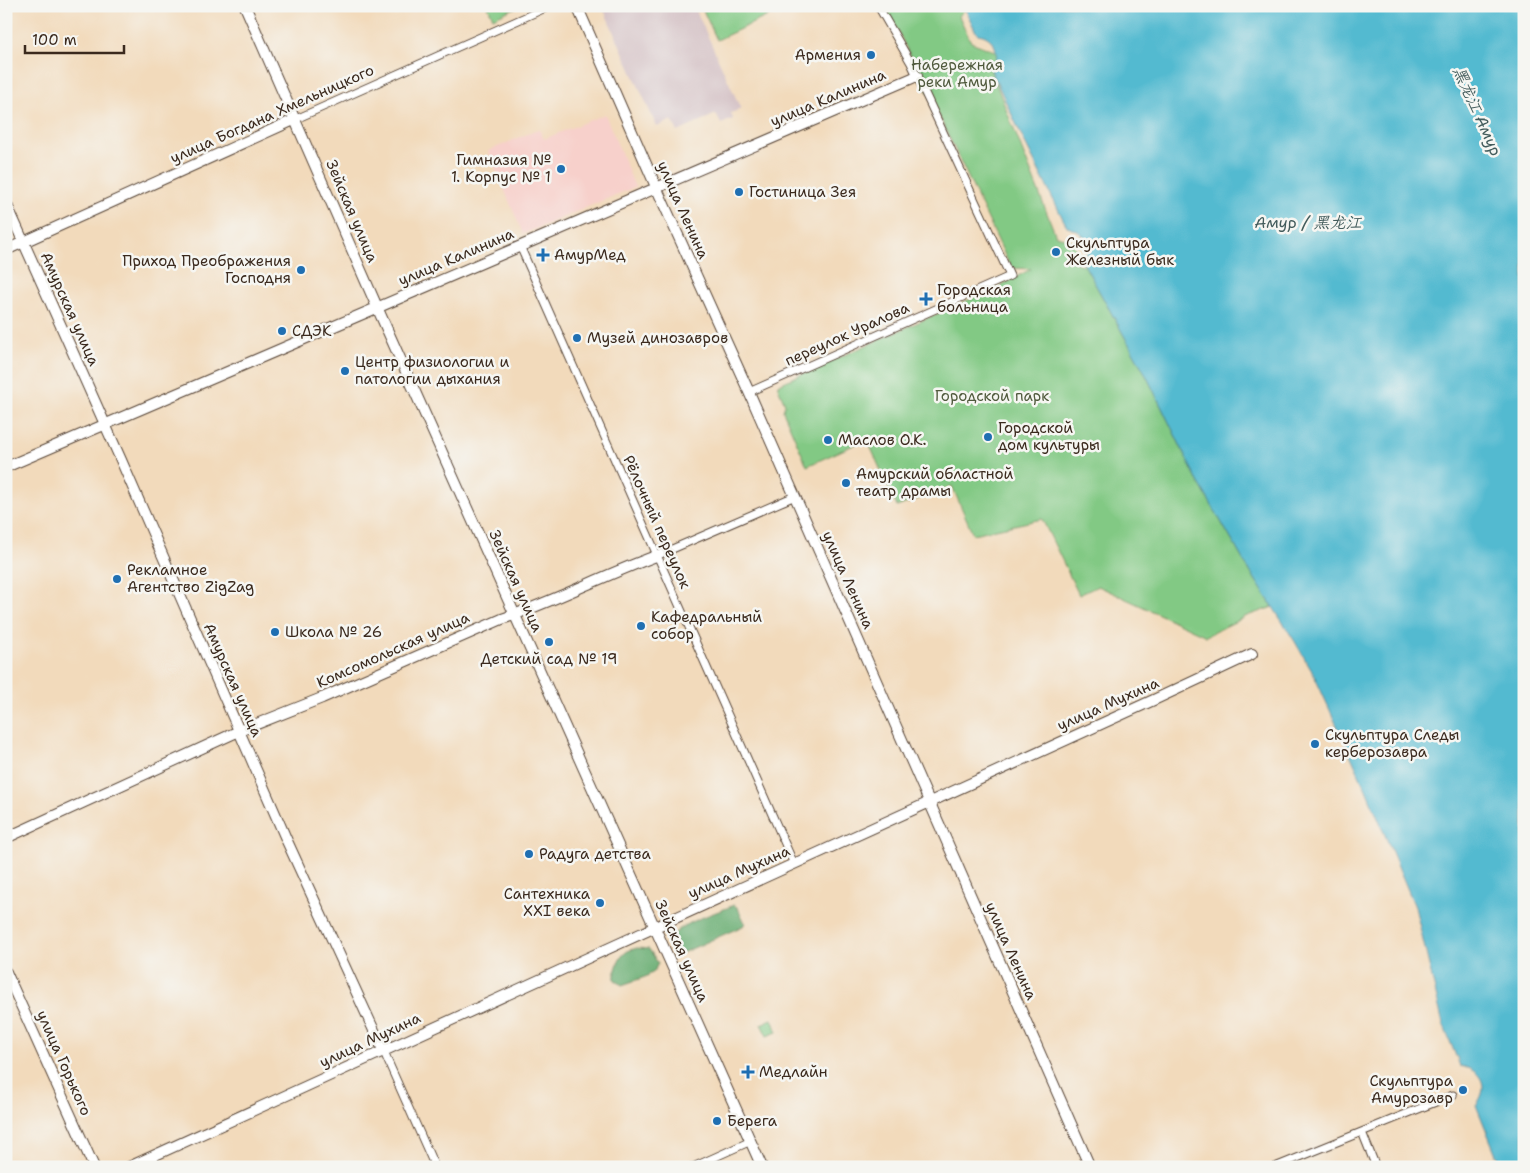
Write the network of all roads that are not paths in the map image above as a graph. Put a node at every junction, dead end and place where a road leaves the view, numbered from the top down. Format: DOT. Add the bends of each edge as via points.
graph roads {
  1 [pos="245,6"];
  2 [pos="550,6"];
  3 [pos="577,6"];
  4 [pos="878,6"];
  5 [pos="917,76"];
  6 [pos="296,119"];
  7 [pos="657,188"];
  8 [pos="6,203"];
  9 [pos="24,243"];
  10 [pos="520,246"];
  11 [pos="6,250"];
  12 [pos="378,308"];
  13 [pos="749,392"];
  14 [pos="105,424"];
  15 [pos="6,467"];
  16 [pos="795,496"];
  17 [pos="656,556"];
  18 [pos="515,614"];
  19 [pos="1252,654"];
  20 [pos="239,732"];
  21 [pos="929,802"];
  22 [pos="6,838"];
  23 [pos="794,864"];
  24 [pos="655,927"];
  25 [pos="6,972"];
  26 [pos="383,1050"];
  27 [pos="1453,1095"];
  28 [pos="1362,1132"];
  29 [pos="751,1141"];
  30 [pos="94,1167"];
  31 [pos="129,1167"];
  32 [pos="436,1167"];
  33 [pos="693,1167"];
  34 [pos="762,1167"];
  35 [pos="1090,1167"];
  36 [pos="1275,1167"];
  37 [pos="1376,1167"];
  1 -- 6 [label="street, Зейская улица"];
  2 -- 6 [label="street, улица Богдана Хмельницкого"];
  3 -- 7 [label="street, улица Ленина"];
  4 -- 5 [label="street"];
  5 -- 7 [label="street, улица Калинина"];
  5 -- 13 [label="street, переулок Уралова" via="1010,276"];
  6 -- 9 [label="street, улица Богдана Хмельницкого"];
  6 -- 12 [label="street, Зейская улица"];
  7 -- 10 [label="street, улица Калинина"];
  7 -- 13 [label="street, улица Ленина"];
  8 -- 9 [label="street, Амурская улица"];
  9 -- 11 [label="street, улица Богдана Хмельницкого"];
  9 -- 14 [label="street, Амурская улица"];
  10 -- 12 [label="street, улица Калинина"];
  10 -- 17 [label="street, Рёлочный переулок"];
  12 -- 14 [label="street, улица Калинина"];
  12 -- 18 [label="street, Зейская улица"];
  13 -- 16 [label="street, улица Ленина"];
  14 -- 15 [label="street, улица Калинина"];
  14 -- 20 [label="street, Амурская улица"];
  16 -- 17 [label="street, Комсомольская улица"];
  16 -- 21 [label="street, улица Ленина"];
  17 -- 18 [label="street, Комсомольская улица"];
  17 -- 23 [label="street, Рёлочный переулок"];
  18 -- 20 [label="street, Комсомольская улица"];
  18 -- 24 [label="street, Зейская улица"];
  19 -- 21 [label="street, улица Мухина"];
  20 -- 22 [label="street, Комсомольская улица"];
  20 -- 26 [label="street, Амурская улица"];
  21 -- 23 [label="street, улица Мухина"];
  21 -- 35 [label="street, улица Ленина"];
  23 -- 24 [label="street, улица Мухина"];
  24 -- 26 [label="street, улица Мухина"];
  24 -- 29 [label="street, Зейская улица"];
  25 -- 30 [label="street, улица Горького"];
  26 -- 31 [label="street, улица Мухина"];
  26 -- 32 [label="street, Амурская улица"];
  27 -- 28 [label="street"];
  28 -- 36 [label="street"];
  28 -- 37 [label="street"];
  29 -- 33 [label="street"];
  29 -- 34 [label="street, Зейская улица"];
}
